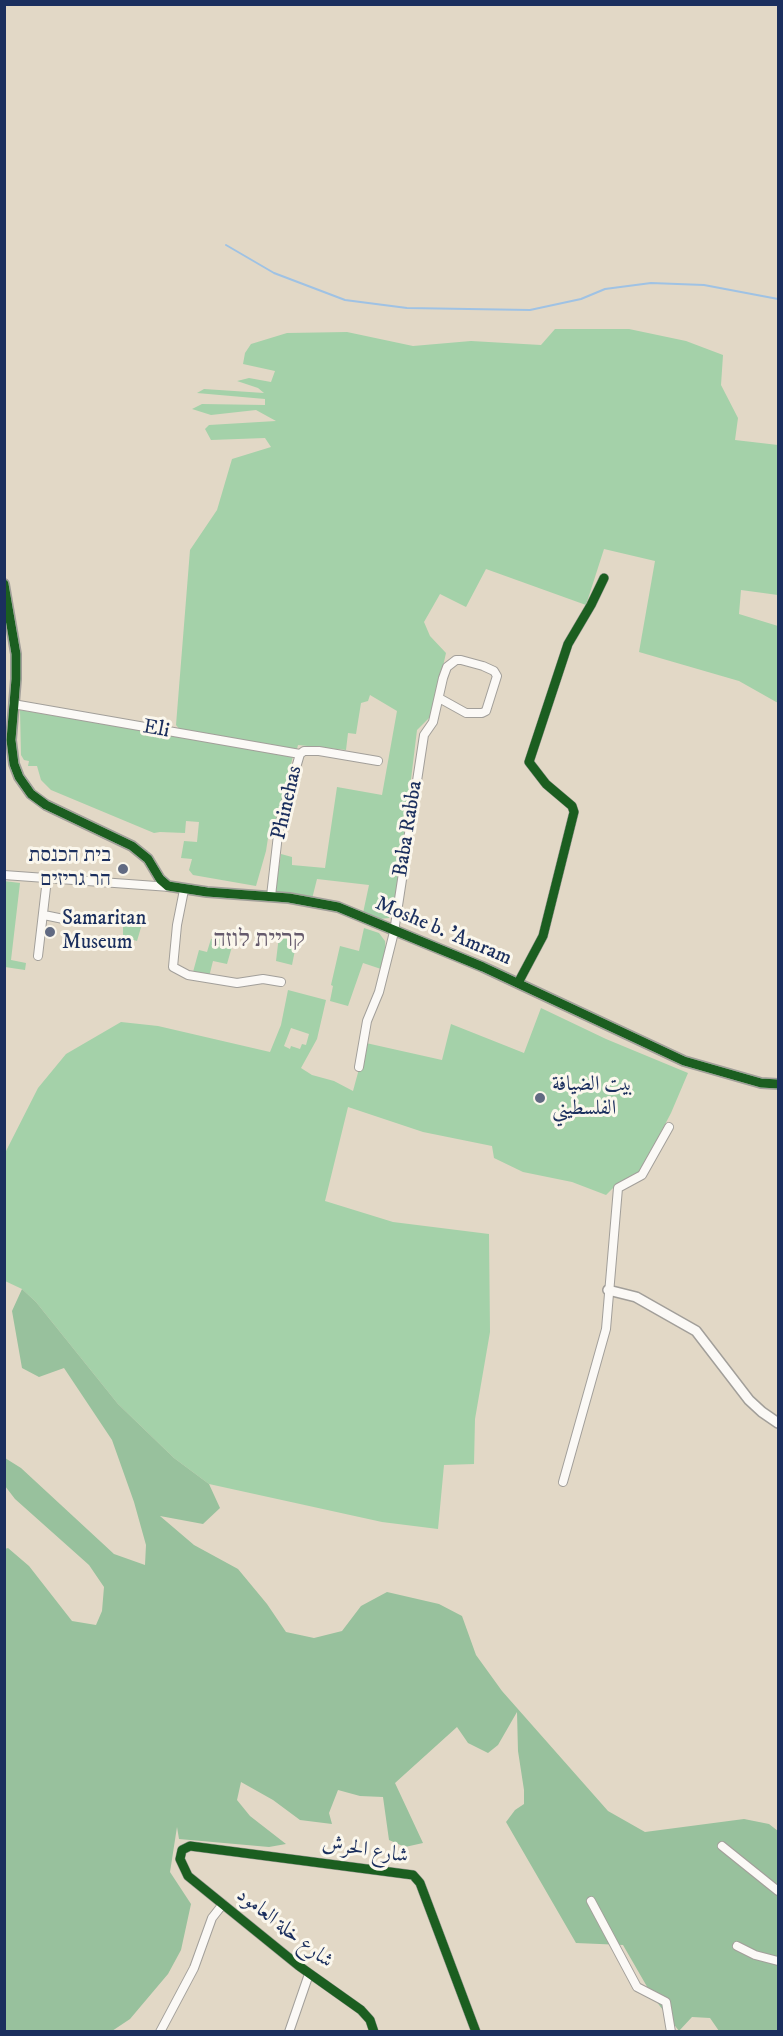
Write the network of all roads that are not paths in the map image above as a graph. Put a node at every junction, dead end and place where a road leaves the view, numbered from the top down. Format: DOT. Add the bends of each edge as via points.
graph roads {
  1 [pos="604,578"];
  2 [pos="4,584"];
  3 [pos="439,698"];
  4 [pos="13,704"];
  5 [pos="300,754"];
  6 [pos="378,761"];
  7 [pos="4,875"];
  8 [pos="47,879"];
  9 [pos="171,887"];
  10 [pos="184,890"];
  11 [pos="271,896"];
  12 [pos="44,915"];
  13 [pos="73,921"];
  14 [pos="394,932"];
  15 [pos="38,956"];
  16 [pos="281,982"];
  17 [pos="518,983"];
  18 [pos="359,1067"];
  19 [pos="778,1084"];
  20 [pos="669,1127"];
  21 [pos="608,1290"];
  22 [pos="778,1423"];
  23 [pos="563,1482"];
  24 [pos="722,1846"];
  25 [pos="182,1850"];
  26 [pos="778,1891"];
  27 [pos="591,1901"];
  28 [pos="223,1904"];
  29 [pos="736,1946"];
  30 [pos="778,1961"];
  31 [pos="309,1974"];
  32 [pos="160,2031"];
  33 [pos="290,2031"];
  34 [pos="374,2031"];
  35 [pos="476,2031"];
  36 [pos="671,2031"];
  1 -- 17 [label="street" via="568,644 529,762 574,812 543,936"];
  2 -- 4 [label="street" via="16,654"];
  3 -- 3 [label="street, Baba Rabba" via="466,713 482,713 497,676 483,666 456,660 447,667"];
  3 -- 14 [label="street, Baba Rabba" via="434,722 424,735"];
  4 -- 5 [label="street, Eli"];
  4 -- 9 [label="street" via="12,756 26,789 54,810 132,846"];
  5 -- 6 [label="street, Phinehas" via="319,751"];
  5 -- 11 [label="street, Phinehas" via="279,826"];
  7 -- 8 [label="street"];
  8 -- 9 [label="street"];
  8 -- 12 [label="street"];
  9 -- 10 [label="street, Moshe b. 'Amram"];
  10 -- 11 [label="street, Moshe b. 'Amram"];
  10 -- 16 [label="street" via="173,967 188,975 237,983 263,979"];
  11 -- 14 [label="street, Moshe b. 'Amram" via="332,905"];
  12 -- 13 [label="street"];
  12 -- 15 [label="street"];
  14 -- 17 [label="street, Moshe b. 'Amram"];
  14 -- 18 [label="street, Baba Rabba" via="379,992 367,1021"];
  17 -- 19 [label="street, Moshe b. 'Amram" via="688,1062 760,1083"];
  20 -- 21 [label="street" via="642,1175 618,1188"];
  21 -- 22 [label="street" via="636,1297 696,1331 749,1400"];
  21 -- 23 [label="street" via="606,1329"];
  24 -- 26 [label="street"];
  25 -- 28 [label="street, شارع خلة العامود" via="180,1859 188,1876"];
  25 -- 35 [label="street, شارع الحرش" via="190,1846 413,1875 420,1883"];
  27 -- 36 [label="street" via="637,1987 666,2002"];
  28 -- 31 [label="street, شارع خلة العامود"];
  28 -- 32 [label="street" via="212,1918 194,1968"];
  29 -- 30 [label="street"];
  31 -- 33 [label="street, شارع خلة العامود"];
  31 -- 34 [label="street, شارع خلة العامود" via="361,2010"];
}
